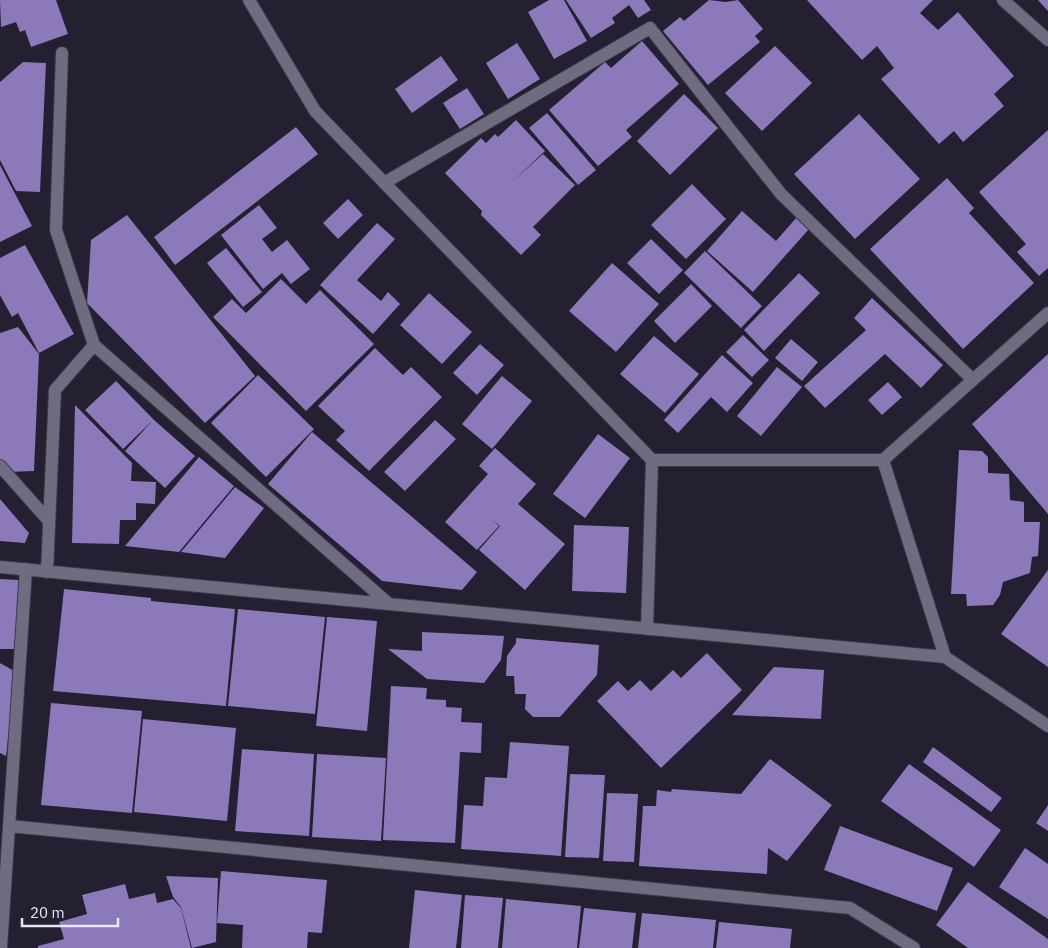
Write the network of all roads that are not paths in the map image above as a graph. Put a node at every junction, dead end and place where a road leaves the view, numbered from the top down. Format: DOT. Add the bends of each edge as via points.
graph roads {
  1 [pos="249,0"];
  2 [pos="1003,0"];
  3 [pos="1048,40"];
  4 [pos="62,53"];
  5 [pos="384,183"];
  6 [pos="1048,313"];
  7 [pos="94,345"];
  8 [pos="973,380"];
  9 [pos="652,460"];
  10 [pos="883,460"];
  11 [pos="0,466"];
  12 [pos="49,521"];
  13 [pos="0,567"];
  14 [pos="26,570"];
  15 [pos="47,572"];
  16 [pos="389,604"];
  17 [pos="647,629"];
  18 [pos="945,657"];
  19 [pos="1048,726"];
  20 [pos="9,826"];
  21 [pos="1,948"];
  22 [pos="914,948"];
  1 -- 5 [label="street" via="315,111"];
  2 -- 3 [label="street"];
  4 -- 7 [label="street" via="56,230"];
  5 -- 8 [label="street" via="650,28 782,194"];
  5 -- 9 [label="street"];
  6 -- 8 [label="street"];
  7 -- 12 [label="street" via="55,390"];
  7 -- 16 [label="street"];
  8 -- 10 [label="street"];
  9 -- 10 [label="street"];
  9 -- 17 [label="street"];
  10 -- 18 [label="street"];
  11 -- 12 [label="street"];
  12 -- 15 [label="street"];
  13 -- 14 [label="street"];
  14 -- 15 [label="street"];
  14 -- 20 [label="street"];
  15 -- 16 [label="street"];
  16 -- 17 [label="street"];
  17 -- 18 [label="street"];
  18 -- 19 [label="street"];
  20 -- 21 [label="street"];
  20 -- 22 [label="street" via="850,908"];
}
